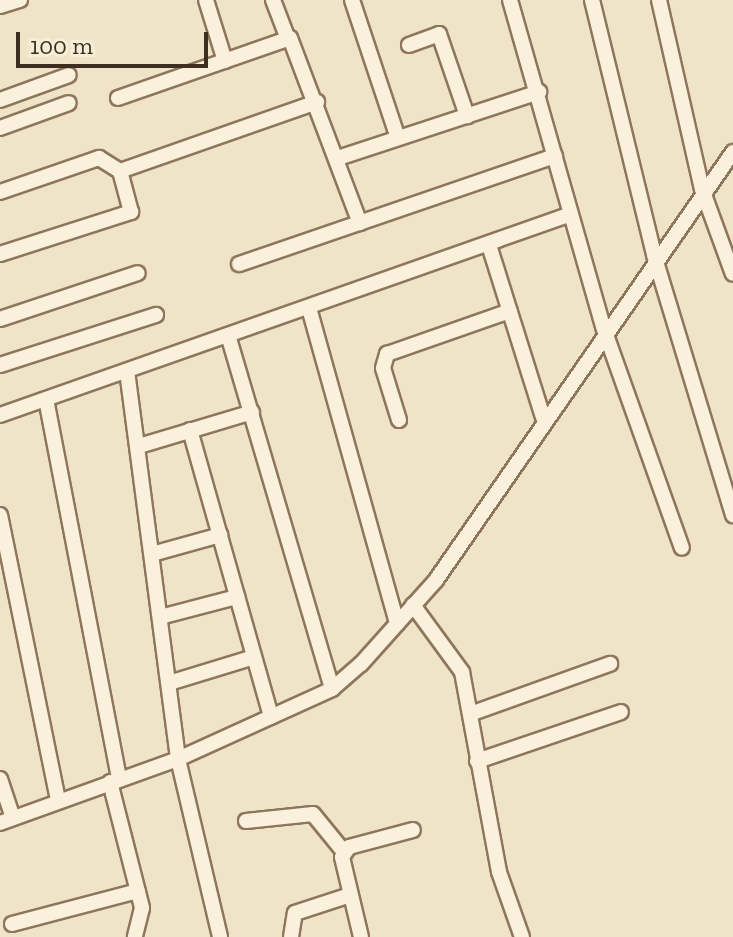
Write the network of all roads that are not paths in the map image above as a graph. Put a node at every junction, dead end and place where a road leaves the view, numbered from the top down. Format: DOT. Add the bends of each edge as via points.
graph roads {
  1 [pos="20,0"];
  2 [pos="206,0"];
  3 [pos="273,0"];
  4 [pos="352,0"];
  5 [pos="510,0"];
  6 [pos="592,0"];
  7 [pos="659,0"];
  8 [pos="0,6"];
  9 [pos="287,36"];
  10 [pos="409,45"];
  11 [pos="225,61"];
  12 [pos="69,75"];
  13 [pos="539,92"];
  14 [pos="118,98"];
  15 [pos="0,100"];
  16 [pos="317,102"];
  17 [pos="69,103"];
  18 [pos="467,116"];
  19 [pos="0,128"];
  20 [pos="398,138"];
  21 [pos="733,152"];
  22 [pos="555,156"];
  23 [pos="338,158"];
  24 [pos="120,171"];
  25 [pos="702,189"];
  26 [pos="0,192"];
  27 [pos="571,214"];
  28 [pos="360,223"];
  29 [pos="489,245"];
  30 [pos="0,254"];
  31 [pos="654,255"];
  32 [pos="239,264"];
  33 [pos="138,273"];
  34 [pos="733,274"];
  35 [pos="309,308"];
  36 [pos="510,311"];
  37 [pos="156,315"];
  38 [pos="0,319"];
  39 [pos="604,329"];
  40 [pos="228,335"];
  41 [pos="0,365"];
  42 [pos="127,371"];
  43 [pos="46,399"];
  44 [pos="252,412"];
  45 [pos="0,415"];
  46 [pos="543,417"];
  47 [pos="399,420"];
  48 [pos="190,430"];
  49 [pos="139,446"];
  50 [pos="0,515"];
  51 [pos="733,515"];
  52 [pos="2,533"];
  53 [pos="220,535"];
  54 [pos="682,548"];
  55 [pos="152,554"];
  56 [pos="237,597"];
  57 [pos="413,605"];
  58 [pos="160,617"];
  59 [pos="397,624"];
  60 [pos="254,657"];
  61 [pos="610,664"];
  62 [pos="169,683"];
  63 [pos="332,689"];
  64 [pos="621,712"];
  65 [pos="470,714"];
  66 [pos="271,717"];
  67 [pos="178,759"];
  68 [pos="477,761"];
  69 [pos="0,779"];
  70 [pos="115,780"];
  71 [pos="58,801"];
  72 [pos="6,820"];
  73 [pos="246,821"];
  74 [pos="413,830"];
  75 [pos="344,852"];
  76 [pos="138,891"];
  77 [pos="350,895"];
  78 [pos="12,924"];
  79 [pos="135,937"];
  80 [pos="220,937"];
  81 [pos="291,937"];
  82 [pos="361,937"];
  83 [pos="522,937"];
  1 -- 8 [label="street"];
  2 -- 11 [label="street"];
  3 -- 9 [label="street"];
  4 -- 20 [label="street"];
  5 -- 13 [label="street"];
  6 -- 31 [label="street"];
  7 -- 25 [label="street"];
  9 -- 11 [label="street"];
  9 -- 16 [label="street"];
  10 -- 18 [label="street" via="439,34"];
  11 -- 14 [label="street"];
  12 -- 15 [label="street"];
  13 -- 18 [label="street"];
  13 -- 22 [label="street"];
  16 -- 23 [label="street"];
  16 -- 24 [label="street"];
  17 -- 19 [label="street"];
  18 -- 20 [label="street"];
  20 -- 23 [label="street"];
  21 -- 25 [label="street"];
  22 -- 27 [label="street"];
  22 -- 28 [label="street"];
  23 -- 28 [label="street"];
  24 -- 26 [label="street" via="99,158"];
  24 -- 30 [label="street" via="131,212"];
  25 -- 31 [label="street"];
  25 -- 34 [label="street"];
  27 -- 29 [label="street"];
  27 -- 39 [label="street"];
  28 -- 32 [label="street"];
  29 -- 35 [label="street"];
  29 -- 36 [label="street"];
  31 -- 39 [label="street"];
  31 -- 51 [label="street"];
  33 -- 38 [label="street"];
  35 -- 40 [label="street"];
  35 -- 59 [label="street"];
  36 -- 46 [label="street"];
  36 -- 47 [label="street" via="387,354 383,368"];
  37 -- 41 [label="street"];
  39 -- 46 [label="street"];
  39 -- 54 [label="street"];
  40 -- 42 [label="street"];
  40 -- 44 [label="street"];
  42 -- 43 [label="street"];
  42 -- 49 [label="street"];
  43 -- 45 [label="street"];
  43 -- 70 [label="street"];
  44 -- 48 [label="street"];
  44 -- 63 [label="street"];
  46 -- 57 [label="street"];
  48 -- 49 [label="street"];
  48 -- 53 [label="street"];
  49 -- 55 [label="street"];
  50 -- 52 [label="street"];
  52 -- 71 [label="street"];
  53 -- 55 [label="street"];
  53 -- 56 [label="street"];
  55 -- 58 [label="street"];
  56 -- 58 [label="street"];
  56 -- 60 [label="street"];
  57 -- 59 [label="street"];
  57 -- 65 [label="street" via="455,657"];
  58 -- 62 [label="street"];
  59 -- 63 [label="street"];
  60 -- 62 [label="street"];
  60 -- 66 [label="street"];
  61 -- 65 [label="street"];
  62 -- 67 [label="street"];
  63 -- 66 [label="street"];
  64 -- 68 [label="street"];
  65 -- 68 [label="street"];
  66 -- 67 [label="street"];
  67 -- 70 [label="street"];
  67 -- 80 [label="street"];
  68 -- 83 [label="street" via="499,872"];
  69 -- 72 [label="street"];
  70 -- 71 [label="street"];
  70 -- 76 [label="street"];
  71 -- 72 [label="street"];
  73 -- 75 [label="street" via="313,814"];
  74 -- 75 [label="street"];
  75 -- 77 [label="street"];
  76 -- 78 [label="street"];
  76 -- 79 [label="street" via="142,917"];
  77 -- 81 [label="street" via="295,913"];
  77 -- 82 [label="street"];
}
